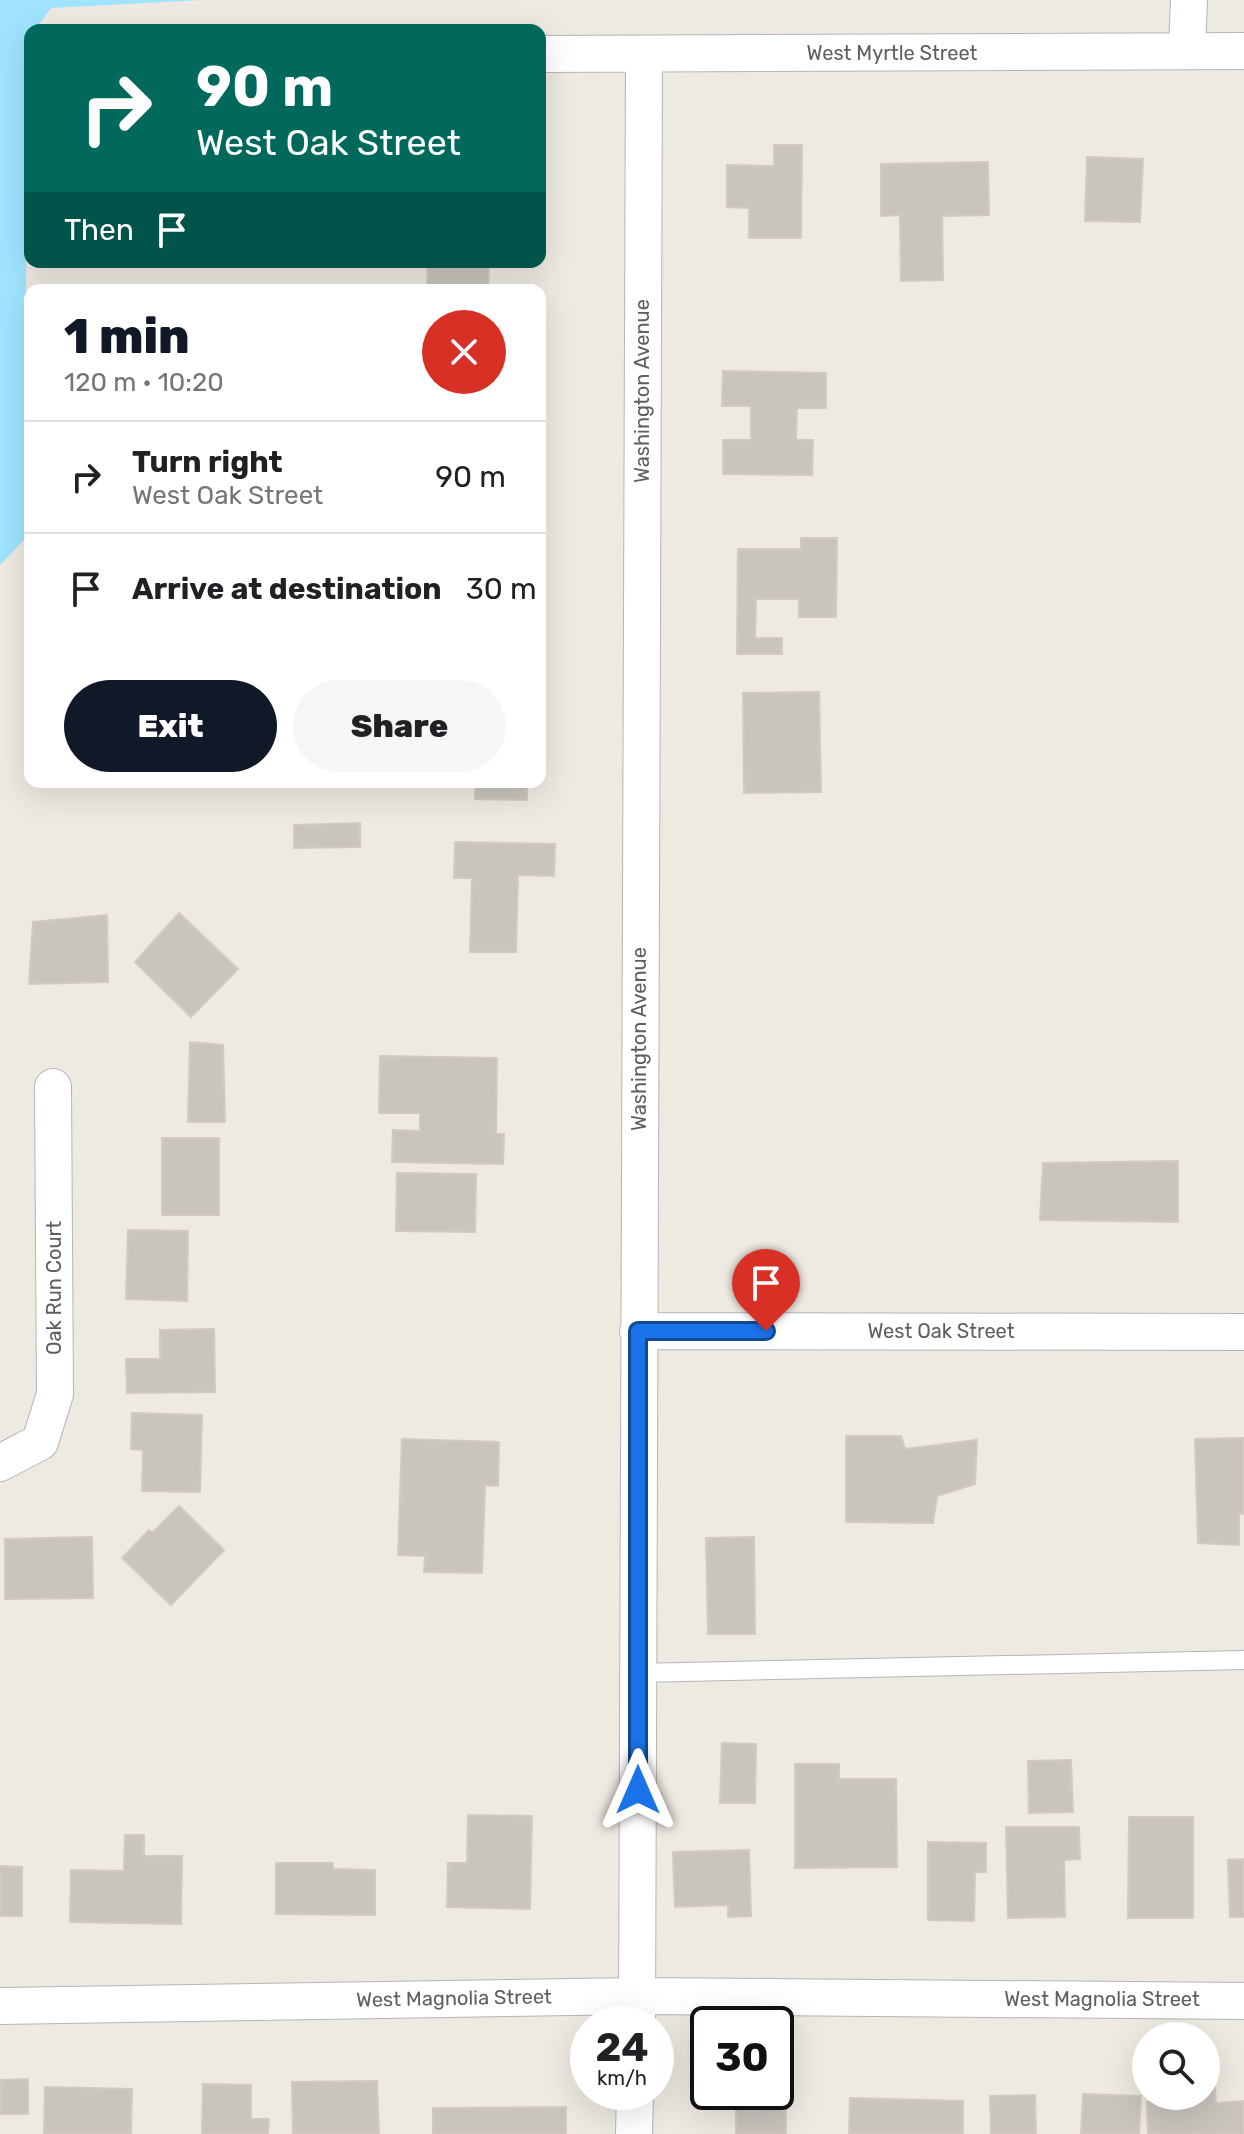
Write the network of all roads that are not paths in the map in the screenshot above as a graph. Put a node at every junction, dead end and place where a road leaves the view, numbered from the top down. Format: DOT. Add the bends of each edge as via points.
graph roads {
  1 [pos="1189,0"];
  2 [pos="1187,51"];
  3 [pos="1244,51"];
  4 [pos="546,54"];
  5 [pos="644,55"];
  6 [pos="53,1087"];
  7 [pos="638,1331"];
  8 [pos="1244,1332"];
  9 [pos="0,1463"];
  10 [pos="1244,1660"];
  11 [pos="638,1673"];
  12 [pos="1244,2001"];
  13 [pos="0,2006"];
  14 [pos="638,2006"];
  15 [pos="674,2009"];
  16 [pos="570,2010"];
  17 [pos="635,2110"];
  18 [pos="634,2134"];
  1 -- 2 [label="street"];
  2 -- 3 [label="street, West Myrtle Street"];
  2 -- 5 [label="street, West Myrtle Street"];
  4 -- 5 [label="street, West Myrtle Street"];
  5 -- 7 [label="street, Washington Avenue"];
  6 -- 9 [label="street, Oak Run Court" via="55,1394 40,1442"];
  7 -- 8 [label="street, West Oak Street"];
  7 -- 11 [label="street, Washington Avenue"];
  10 -- 11 [label="lane"];
  11 -- 14 [label="street, Washington Avenue"];
  12 -- 15 [label="street, West Magnolia Street"];
  13 -- 16 [label="street, West Magnolia Street"];
  17 -- 18 [label="street"];
}
